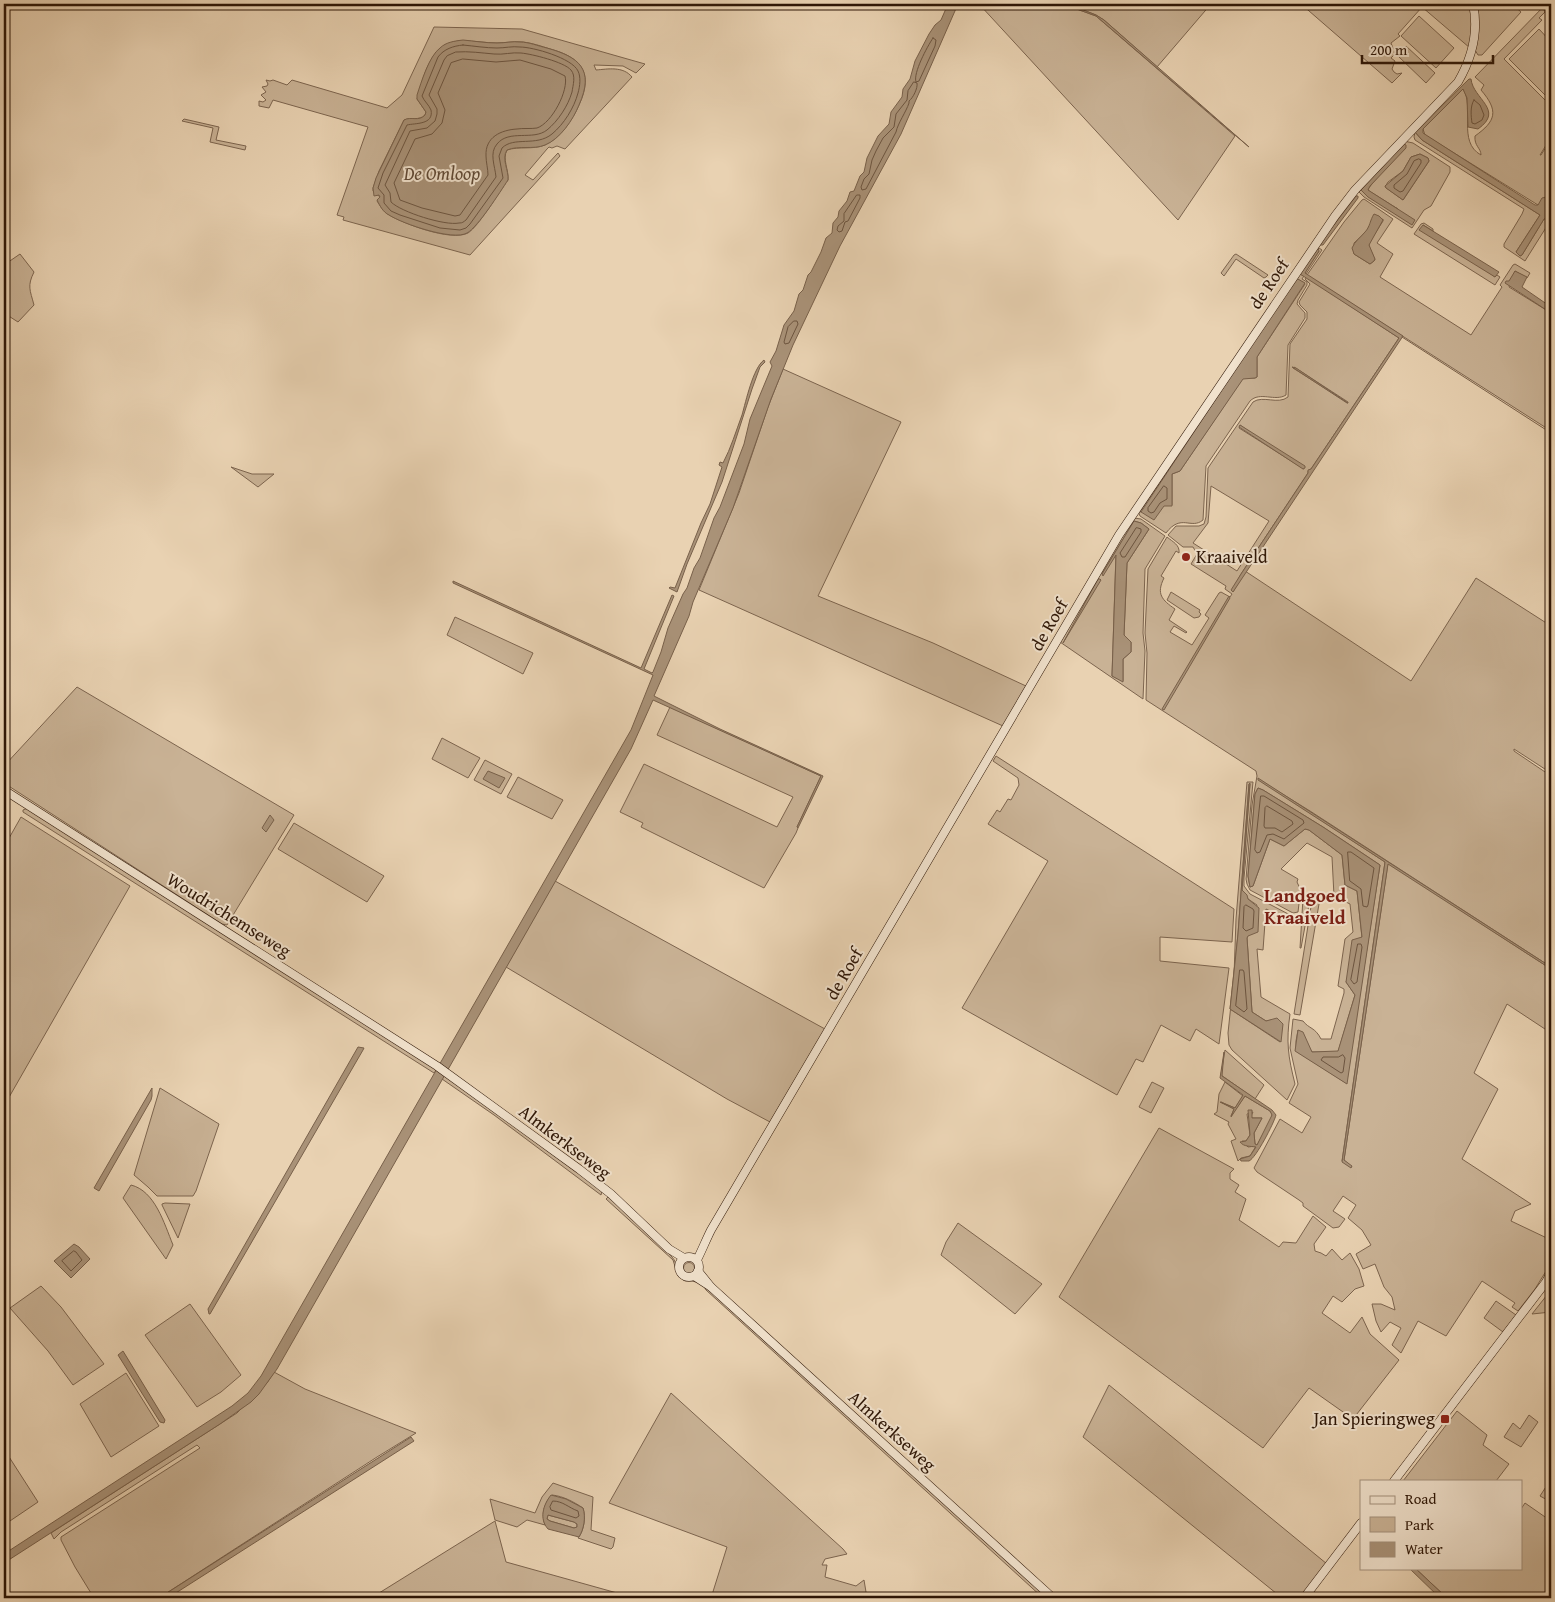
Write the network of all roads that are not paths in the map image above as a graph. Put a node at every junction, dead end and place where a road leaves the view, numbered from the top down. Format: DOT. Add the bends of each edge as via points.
graph roads {
  1 [pos="1473,4"];
  2 [pos="4,790"];
  3 [pos="437,1066"];
  4 [pos="688,1260"];
  5 [pos="1551,1272"];
  6 [pos="696,1274"];
  7 [pos="1395,1480"];
  8 [pos="1360,1525"];
  9 [pos="1053,1598"];
  10 [pos="1304,1598"];
  1 -- 4 [label="street, de Roef" via="1475,22 1471,56 1458,82 1355,190 1335,216 1119,535 701,1252"];
  2 -- 3 [label="street, Woudrichemseweg"];
  3 -- 4 [label="street, Almkerkseweg" via="579,1169 610,1194 673,1256"];
  4 -- 6 [label="street" via="699,1266"];
  4 -- 6 [label="street" via="679,1267 681,1273 687,1277"];
  5 -- 7 [label="street"];
  6 -- 9 [label="street, Almkerkseweg"];
  8 -- 10 [label="street"];
}
